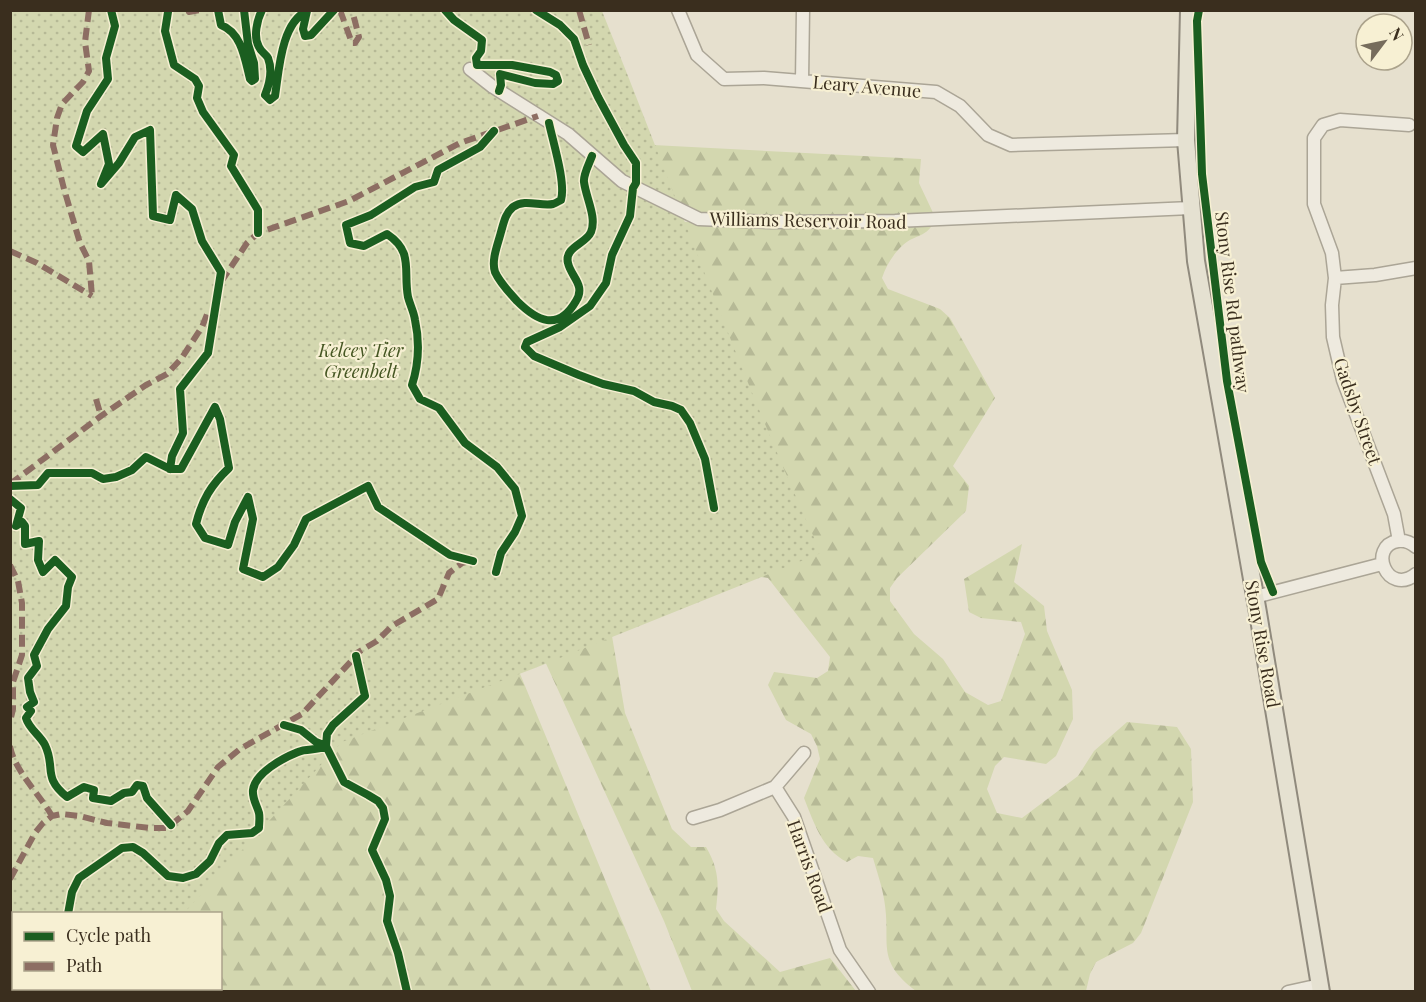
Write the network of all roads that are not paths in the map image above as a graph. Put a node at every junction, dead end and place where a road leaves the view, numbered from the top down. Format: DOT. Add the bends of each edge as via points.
graph roads {
  1 [pos="678,10"];
  2 [pos="803,10"];
  3 [pos="1189,10"];
  4 [pos="470,69"];
  5 [pos="802,81"];
  6 [pos="1409,125"];
  7 [pos="1186,141"];
  8 [pos="1191,207"];
  9 [pos="1416,268"];
  10 [pos="1335,278"];
  11 [pos="1399,541"];
  12 [pos="1416,547"];
  13 [pos="1382,564"];
  14 [pos="1416,574"];
  15 [pos="1255,597"];
  16 [pos="804,753"];
  17 [pos="775,786"];
  18 [pos="693,818"];
  19 [pos="1321,988"];
  20 [pos="869,992"];
  21 [pos="1288,992"];
  1 -- 5 [label="street, Leary Avenue" via="697,55 724,79"];
  2 -- 5 [label="street"];
  3 -- 7 [label="main road, Stony Rise Road"];
  4 -- 8 [label="street, Williams Reservoir Road" via="568,134 622,181 699,219 895,222"];
  5 -- 7 [label="street, Leary Avenue" via="936,92 960,106 988,135 1011,145"];
  6 -- 10 [label="street, Gadsby Street" via="1340,120 1323,125 1314,138 1314,204 1332,253"];
  7 -- 8 [label="main road, Stony Rise Road"];
  8 -- 15 [label="main road, Stony Rise Road" via="1196,261"];
  9 -- 10 [label="street"];
  10 -- 11 [label="street, Gadsby Street" via="1333,338 1343,380 1394,514"];
  11 -- 12 [label="street"];
  11 -- 13 [label="street" via="1384,551"];
  13 -- 14 [label="street" via="1394,578 1407,579"];
  13 -- 15 [label="street"];
  15 -- 19 [label="main road, Stony Rise Road"];
  16 -- 17 [label="street"];
  17 -- 18 [label="street"];
  17 -- 20 [label="street, Harris Road" via="794,817 840,950"];
  19 -- 21 [label="street"];
}
